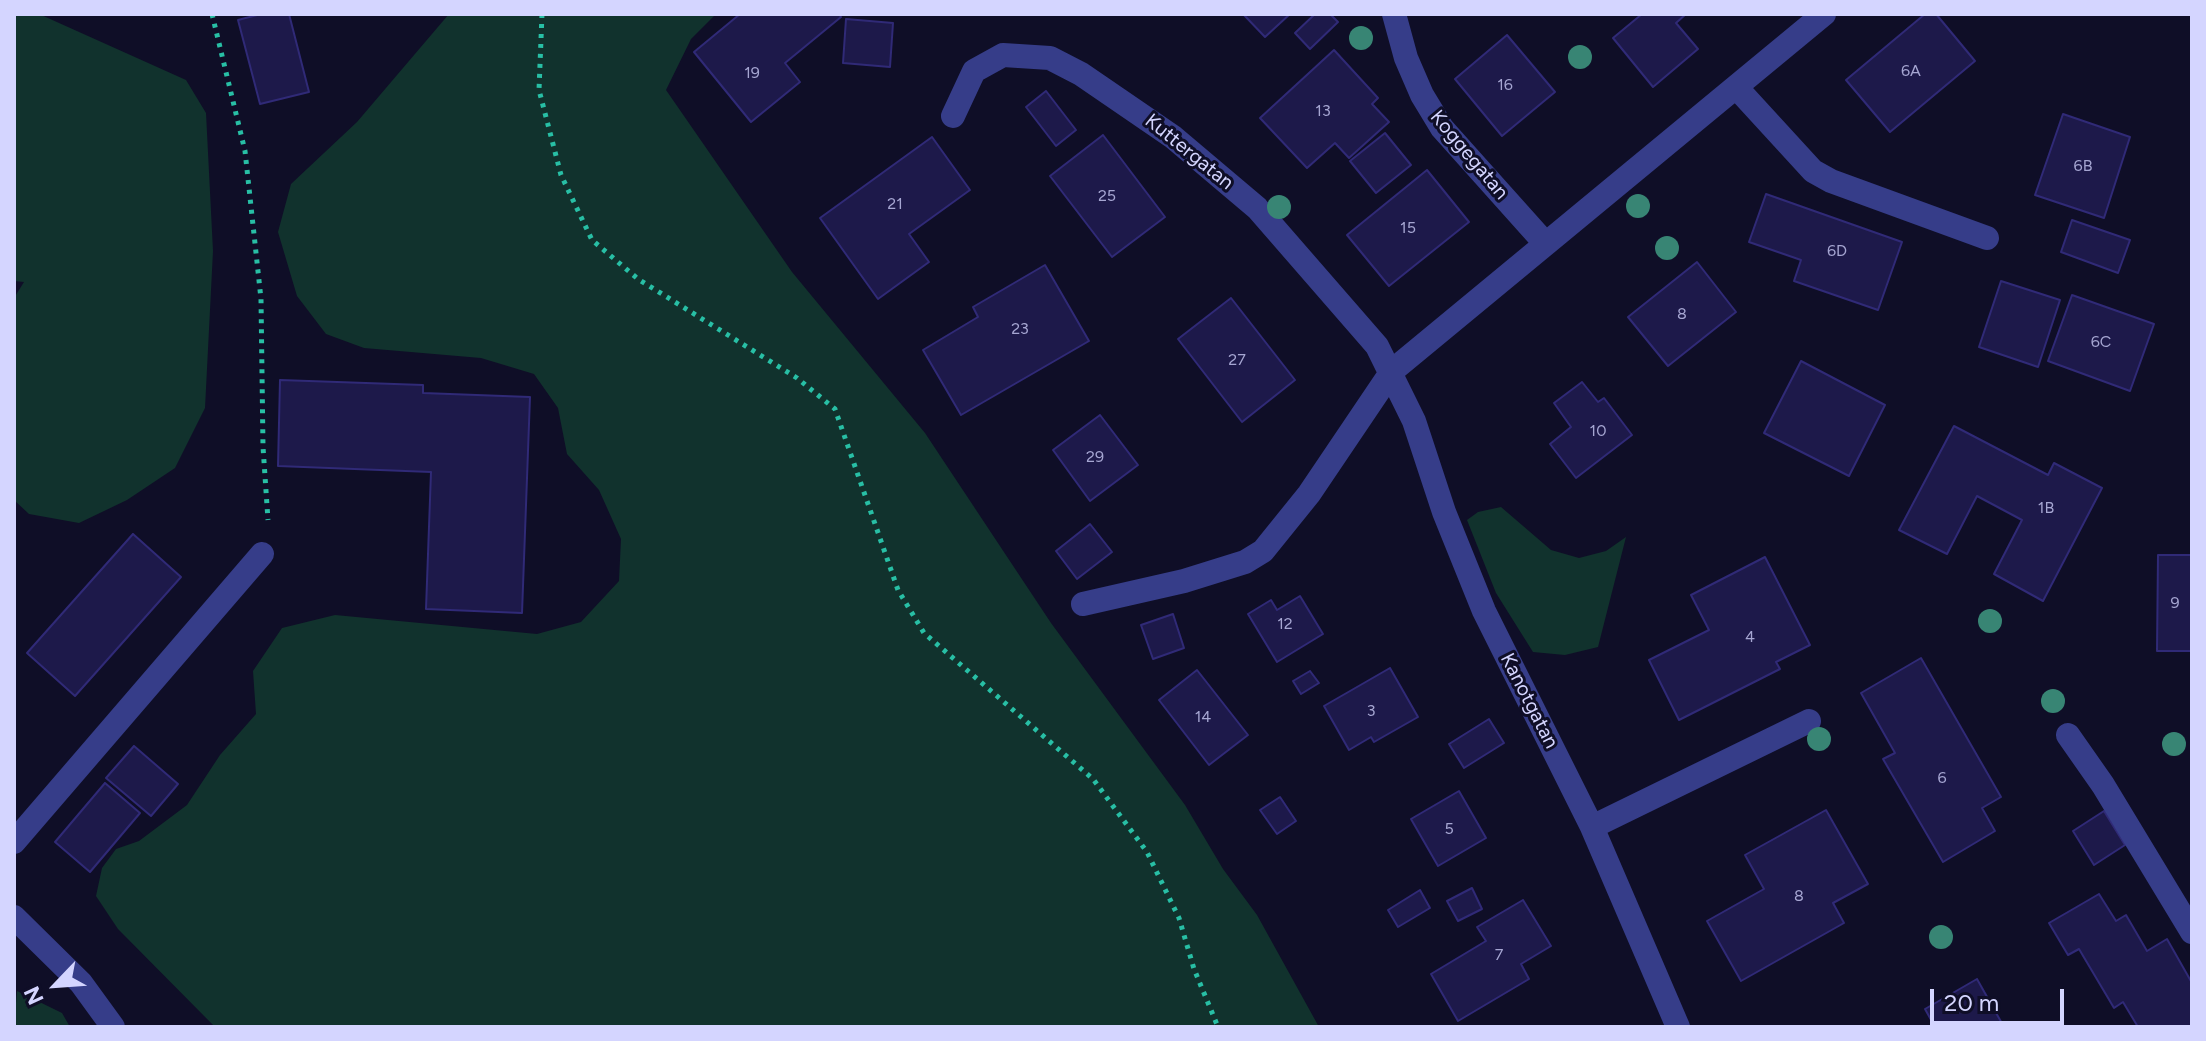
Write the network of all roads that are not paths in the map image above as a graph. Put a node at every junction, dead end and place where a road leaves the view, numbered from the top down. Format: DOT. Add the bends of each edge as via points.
graph roads {
  1 [pos="1394,14"];
  2 [pos="1824,14"];
  3 [pos="1736,87"];
  4 [pos="953,116"];
  5 [pos="1987,238"];
  6 [pos="1544,242"];
  7 [pos="1392,371"];
  8 [pos="262,554"];
  9 [pos="1083,604"];
  10 [pos="1809,721"];
  11 [pos="2068,735"];
  12 [pos="1592,827"];
  13 [pos="14,842"];
  14 [pos="14,917"];
  15 [pos="2192,932"];
  16 [pos="113,1027"];
  17 [pos="1678,1027"];
  1 -- 6 [label="street, Koggegatan" via="1416,83 1442,128"];
  2 -- 3 [label="street"];
  3 -- 5 [label="street" via="1813,171"];
  3 -- 6 [label="street"];
  4 -- 7 [label="street, Kuttergatan" via="974,71 1003,55 1050,58 1081,74 1173,137 1257,208 1377,346"];
  6 -- 7 [label="street"];
  7 -- 9 [label="street" via="1309,494 1263,551 1208,574"];
  7 -- 12 [label="street, Kanotgatan" via="1484,611"];
  8 -- 13 [label="street"];
  10 -- 12 [label="street"];
  11 -- 15 [label="street"];
  12 -- 17 [label="street, Kanotgatan"];
  14 -- 16 [label="street" via="81,983"];
}
